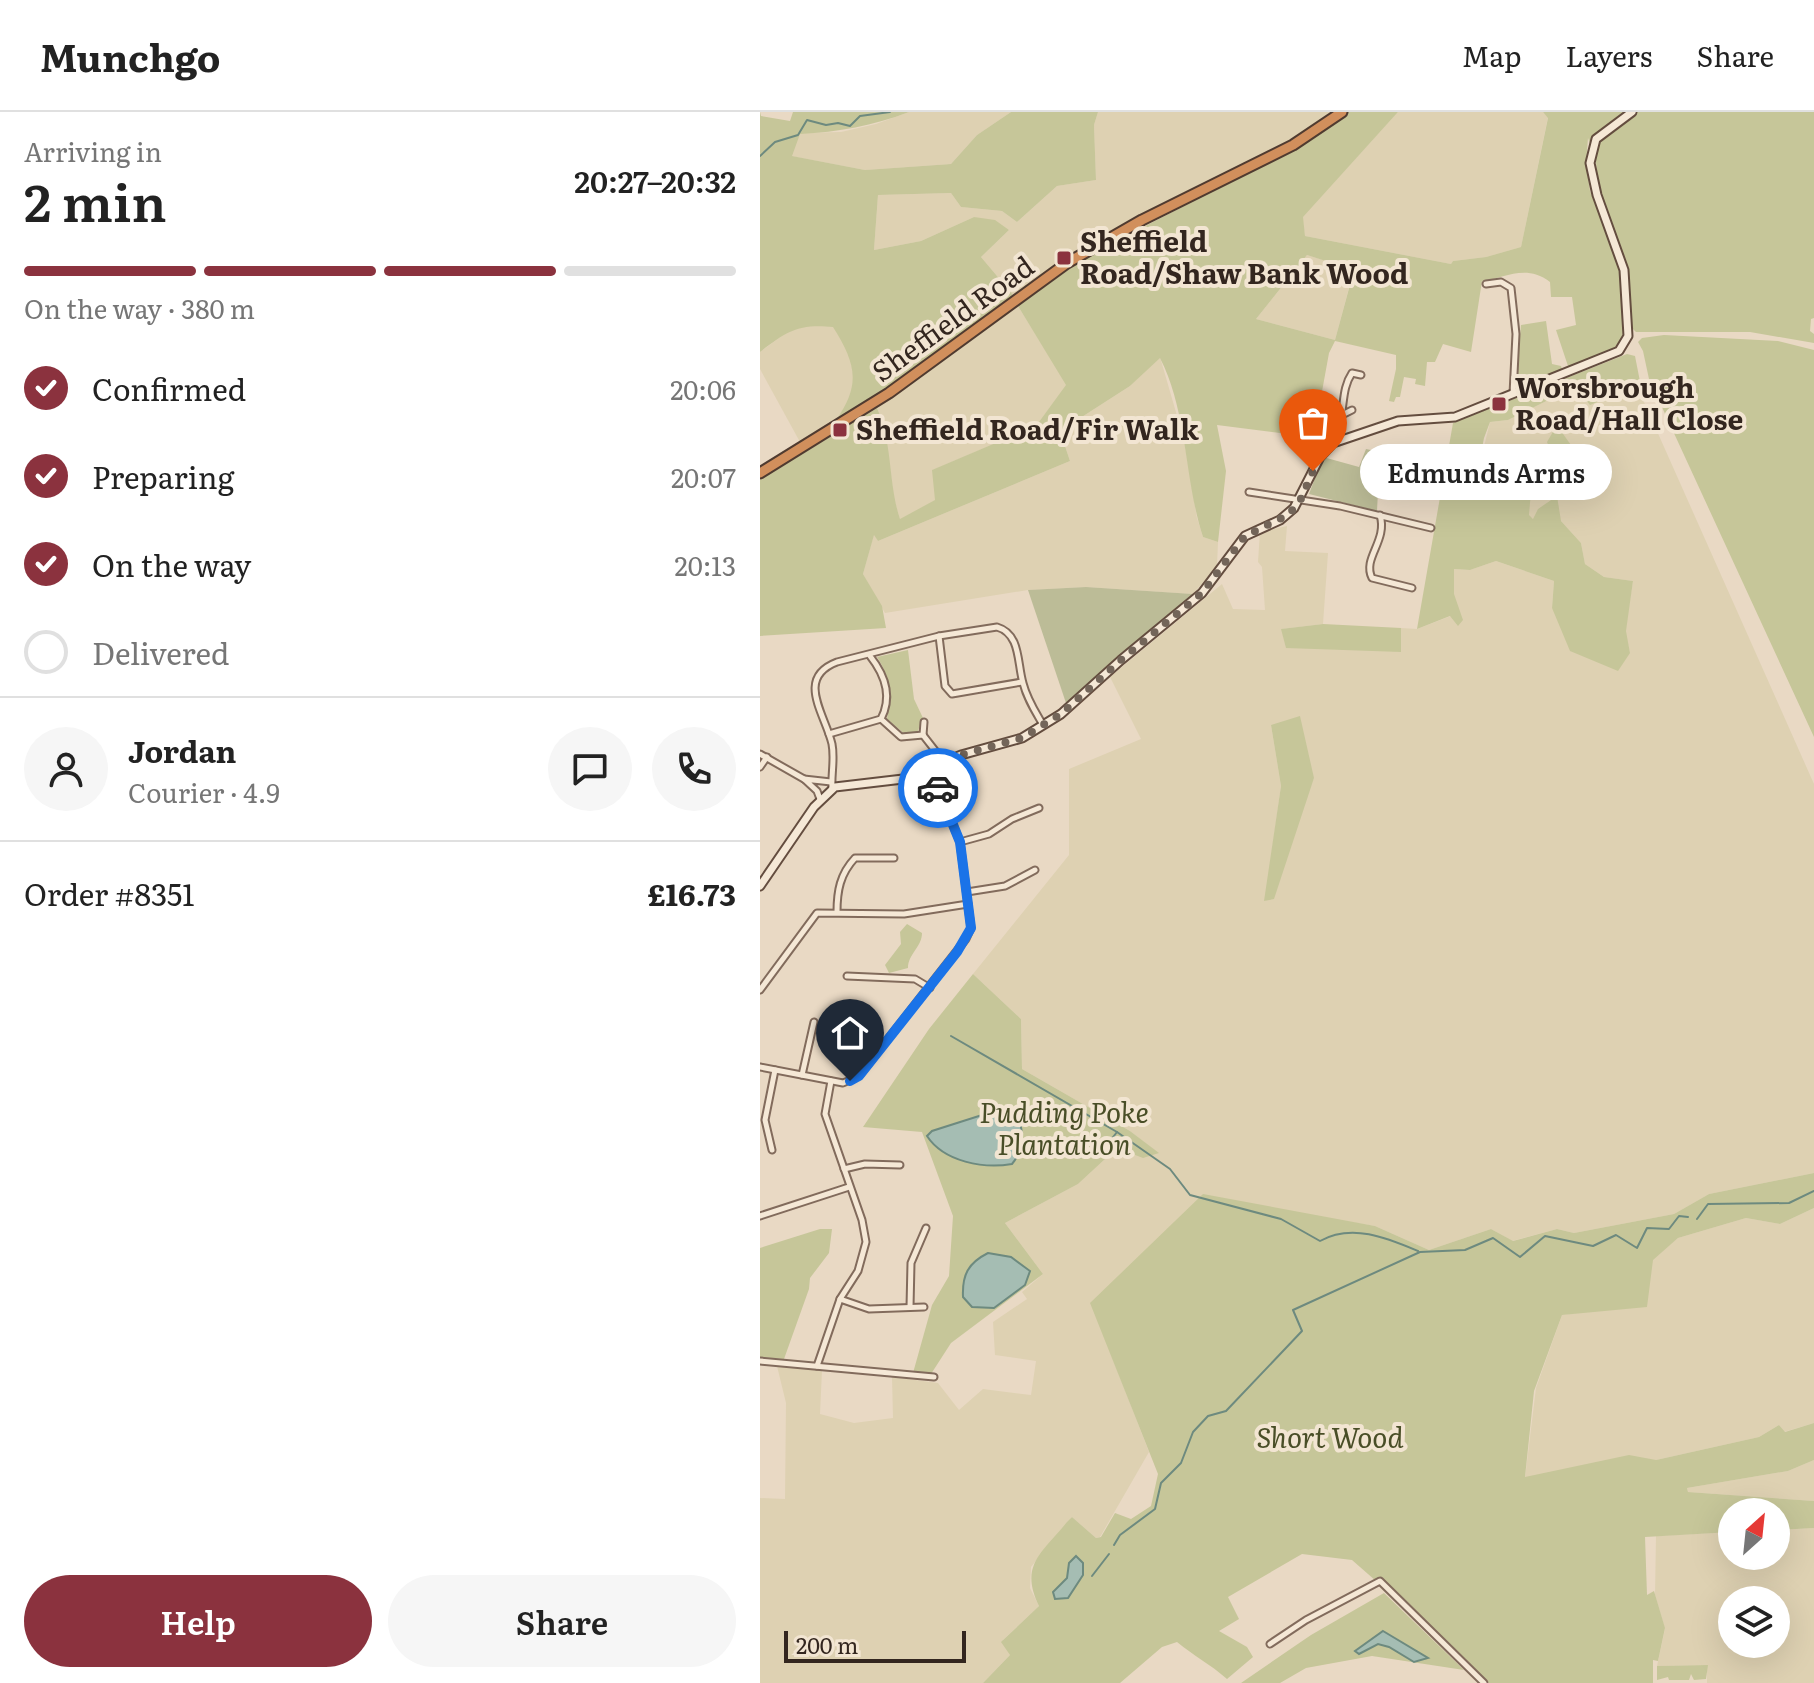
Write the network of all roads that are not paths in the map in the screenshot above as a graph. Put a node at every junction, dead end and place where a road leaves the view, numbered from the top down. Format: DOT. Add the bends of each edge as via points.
graph roads {
  1 [pos="1342,112"];
  2 [pos="1632,112"];
  3 [pos="1486,284"];
  4 [pos="1361,375"];
  5 [pos="1513,394"];
  6 [pos="1352,410"];
  7 [pos="1342,415"];
  8 [pos="1333,443"];
  9 [pos="760,473"];
  10 [pos="1249,492"];
  11 [pos="1300,501"];
  12 [pos="1380,515"];
  13 [pos="1431,528"];
  14 [pos="1412,588"];
  15 [pos="939,636"];
  16 [pos="870,656"];
  17 [pos="1022,682"];
  18 [pos="881,719"];
  19 [pos="924,722"];
  20 [pos="1044,726"];
  21 [pos="829,734"];
  22 [pos="923,735"];
  23 [pos="763,756"];
  24 [pos="944,762"];
  25 [pos="760,767"];
  26 [pos="930,769"];
  27 [pos="804,779"];
  28 [pos="832,786"];
  29 [pos="820,799"];
  30 [pos="1039,808"];
  31 [pos="960,842"];
  32 [pos="894,858"];
  33 [pos="1035,870"];
  34 [pos="760,886"];
  35 [pos="967,892"];
  36 [pos="968,904"];
  37 [pos="837,912"];
  38 [pos="847,976"];
  39 [pos="930,988"];
  40 [pos="760,990"];
  41 [pos="814,1022"];
  42 [pos="760,1067"];
  43 [pos="775,1070"];
  44 [pos="802,1075"];
  45 [pos="831,1081"];
  46 [pos="772,1150"];
  47 [pos="900,1165"];
  48 [pos="844,1169"];
  49 [pos="849,1187"];
  50 [pos="760,1216"];
  51 [pos="926,1228"];
  52 [pos="840,1299"];
  53 [pos="910,1307"];
  54 [pos="924,1307"];
  55 [pos="760,1361"];
  56 [pos="817,1366"];
  57 [pos="934,1377"];
  58 [pos="1270,1644"];
  59 [pos="1484,1683"];
  1 -- 9 [label="highway, Sheffield Road" via="1293,145 1067,263 889,393"];
  2 -- 5 [label="street" via="1601,134 1590,163 1624,270 1626,342 1609,356"];
  3 -- 5 [label="street" via="1501,282 1511,288 1516,334"];
  4 -- 7 [label="street" via="1352,373 1348,379"];
  5 -- 8 [label="street" via="1455,417 1398,421"];
  6 -- 7 [label="street"];
  7 -- 8 [label="street"];
  8 -- 11 [label="street" via="1320,457"];
  10 -- 11 [label="street"];
  11 -- 12 [label="street"];
  11 -- 20 [label="street" via="1280,520 1245,536 1202,593"];
  12 -- 13 [label="street"];
  12 -- 14 [label="street" via="1382,534 1369,574"];
  15 -- 16 [label="street"];
  15 -- 17 [label="street" via="990,626 1004,629 1014,640"];
  15 -- 17 [label="street" via="945,686 952,694"];
  16 -- 18 [label="street" via="884,673 887,688"];
  16 -- 21 [label="street" via="837,662 819,673 814,692"];
  17 -- 20 [label="street"];
  18 -- 21 [label="street"];
  18 -- 22 [label="street" via="901,737"];
  19 -- 22 [label="street"];
  20 -- 24 [label="street" via="1000,747"];
  21 -- 28 [label="street"];
  22 -- 24 [label="street"];
  23 -- 25 [label="street"];
  23 -- 27 [label="street"];
  24 -- 26 [label="street"];
  26 -- 28 [label="street" via="903,779"];
  26 -- 31 [label="street"];
  27 -- 28 [label="street"];
  27 -- 29 [label="street"];
  28 -- 29 [label="street"];
  29 -- 34 [label="street"];
  30 -- 31 [label="street" via="989,834"];
  31 -- 35 [label="street"];
  32 -- 37 [label="street" via="855,858 839,884"];
  33 -- 35 [label="street" via="1005,886"];
  35 -- 36 [label="street"];
  36 -- 37 [label="street" via="904,914"];
  36 -- 39 [label="street" via="971,928"];
  37 -- 40 [label="street" via="813,917"];
  38 -- 39 [label="street" via="915,979"];
  39 -- 45 [label="street" via="859,1076 843,1083"];
  41 -- 44 [label="street"];
  42 -- 43 [label="street"];
  43 -- 44 [label="street"];
  43 -- 46 [label="street" via="765,1120"];
  44 -- 45 [label="street"];
  45 -- 48 [label="street" via="825,1114"];
  47 -- 48 [label="street"];
  48 -- 49 [label="street"];
  49 -- 50 [label="street"];
  49 -- 52 [label="street" via="866,1242 858,1271"];
  51 -- 53 [label="street" via="911,1263"];
  52 -- 53 [label="street" via="869,1309"];
  52 -- 56 [label="street"];
  53 -- 54 [label="street"];
  55 -- 56 [label="street"];
  56 -- 57 [label="street"];
  58 -- 59 [label="street" via="1380,1581"];
}
